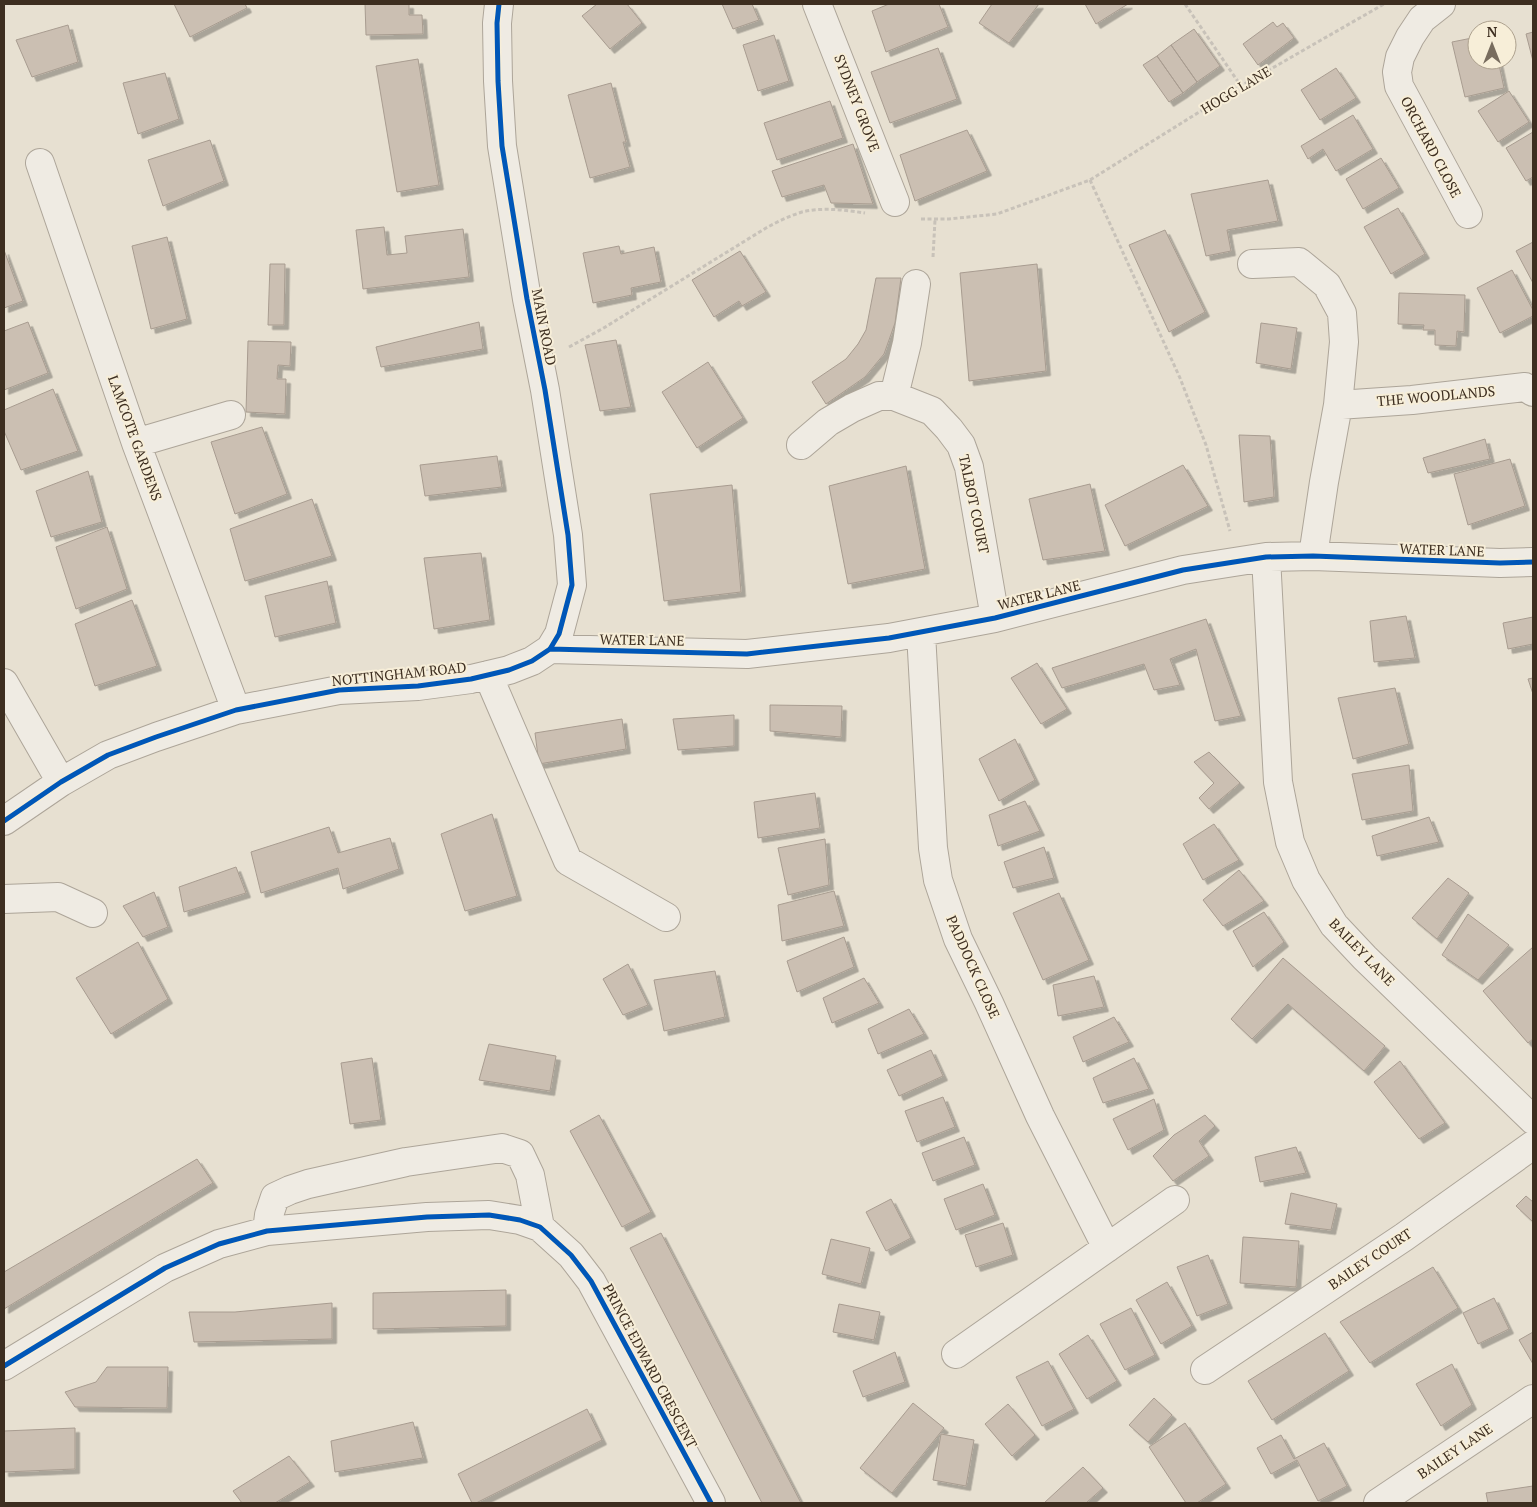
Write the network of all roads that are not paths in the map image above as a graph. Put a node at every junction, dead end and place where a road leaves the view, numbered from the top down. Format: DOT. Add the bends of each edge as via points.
graph roads {
  1 [pos="499,4"];
  2 [pos="817,4"];
  3 [pos="1441,4"];
  4 [pos="40,163"];
  5 [pos="884,208"];
  6 [pos="1468,214"];
  7 [pos="1252,264"];
  8 [pos="916,284"];
  9 [pos="1533,392"];
  10 [pos="894,396"];
  11 [pos="1338,405"];
  12 [pos="231,415"];
  13 [pos="136,443"];
  14 [pos="801,445"];
  15 [pos="1313,556"];
  16 [pos="1266,557"];
  17 [pos="1533,562"];
  18 [pos="995,618"];
  19 [pos="921,633"];
  20 [pos="550,649"];
  21 [pos="488,675"];
  22 [pos="4,683"];
  23 [pos="236,710"];
  24 [pos="61,782"];
  25 [pos="4,822"];
  26 [pos="4,899"];
  27 [pos="93,913"];
  28 [pos="666,917"];
  29 [pos="1533,1120"];
  30 [pos="1533,1145"];
  31 [pos="1175,1200"];
  32 [pos="540,1227"];
  33 [pos="267,1231"];
  34 [pos="1107,1248"];
  35 [pos="956,1354"];
  36 [pos="4,1366"];
  37 [pos="1205,1370"];
  38 [pos="1533,1399"];
  39 [pos="711,1503"];
  40 [pos="1378,1503"];
  1 -- 20 [label="street, MAIN ROAD" via="498,81 502,146 545,390 568,535 572,585 559,634"];
  2 -- 5 [label="street, SYDNEY GROVE" via="844,70"];
  3 -- 6 [label="street, ORCHARD CLOSE" via="1422,19 1410,37 1400,57 1398,86"];
  4 -- 13 [label="street, LAMCOTE GARDENS"];
  7 -- 11 [label="street" via="1299,262 1327,285 1342,313 1344,342"];
  8 -- 10 [label="street" via="907,343"];
  9 -- 11 [label="street, THE WOODLANDS" via="1525,387"];
  10 -- 14 [label="street" via="879,396 852,408 828,422"];
  10 -- 18 [label="street, TALBOT COURT" via="932,411 961,445 969,467"];
  11 -- 15 [label="street"];
  12 -- 13 [label="street"];
  13 -- 23 [label="street, LAMCOTE GARDENS"];
  15 -- 16 [label="street, WATER LANE"];
  15 -- 17 [label="street, WATER LANE"];
  16 -- 18 [label="street, WATER LANE" via="1183,570"];
  16 -- 29 [label="street, BAILEY LANE" via="1278,782 1290,842 1306,880 1334,925 1365,958"];
  18 -- 19 [label="street, WATER LANE"];
  19 -- 20 [label="street, WATER LANE" via="747,654"];
  19 -- 34 [label="street, PADDOCK CLOSE" via="933,848 938,880 958,940 1040,1116"];
  20 -- 21 [label="street, NOTTINGHAM ROAD" via="532,661"];
  21 -- 23 [label="street, NOTTINGHAM ROAD" via="418,686 339,690"];
  21 -- 28 [label="street" via="568,861"];
  22 -- 24 [label="street"];
  23 -- 24 [label="street, NOTTINGHAM ROAD" via="108,755"];
  24 -- 25 [label="street, NOTTINGHAM ROAD"];
  26 -- 27 [label="street" via="58,897"];
  30 -- 37 [label="street, BAILEY COURT" via="1404,1237"];
  31 -- 34 [label="street"];
  32 -- 33 [label="street, PRINCE EDWARD CRESCENT" via="489,1215"];
  32 -- 33 [label="street" via="530,1174 520,1154 502,1148 406,1162 290,1190 275,1197"];
  32 -- 39 [label="street, PRINCE EDWARD CRESCENT" via="571,1255 591,1281"];
  33 -- 36 [label="street, PRINCE EDWARD CRESCENT" via="219,1244 165,1268"];
  34 -- 35 [label="street"];
  38 -- 40 [label="street, BAILEY LANE"];
}
